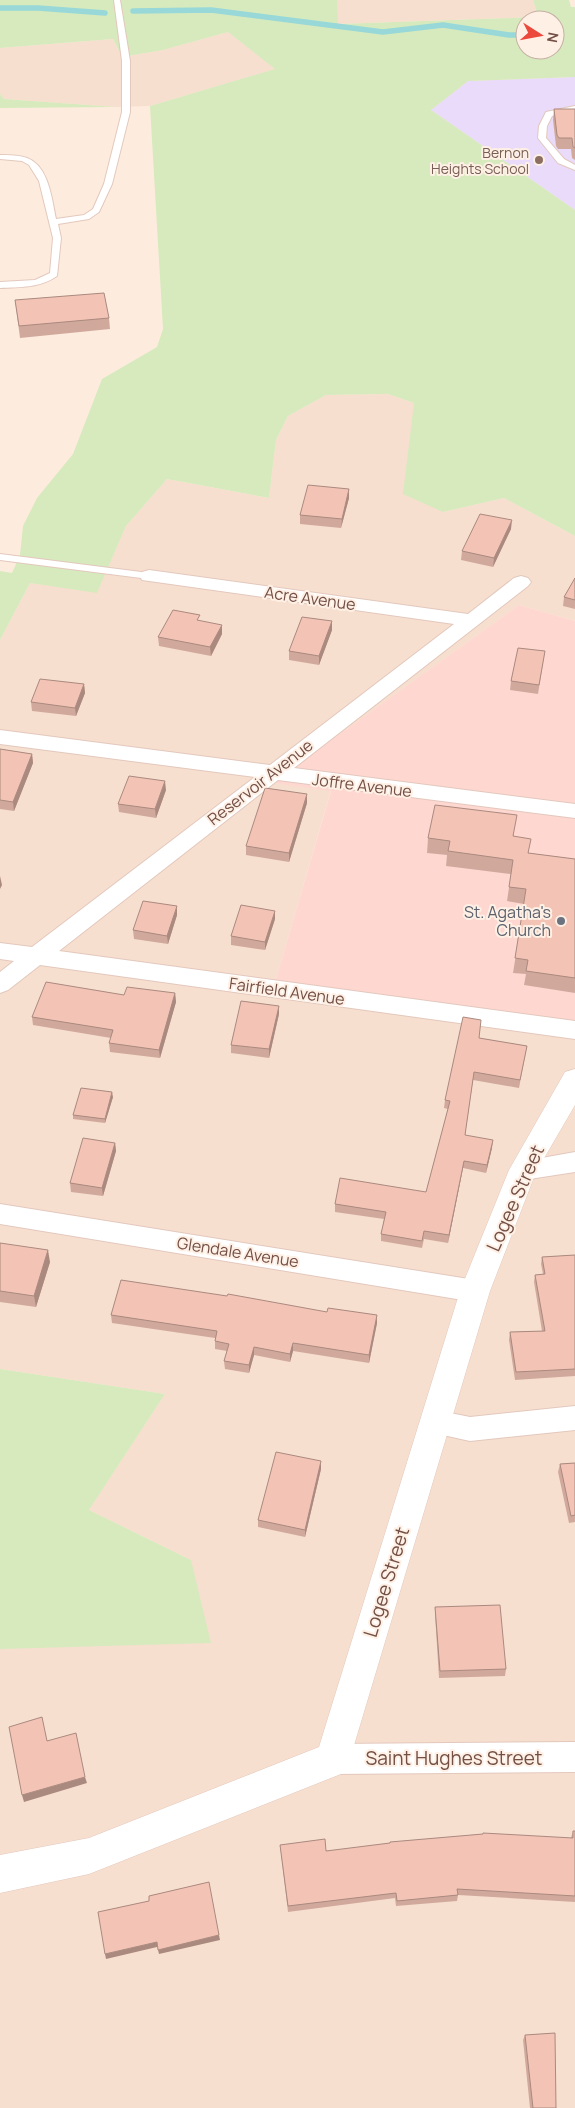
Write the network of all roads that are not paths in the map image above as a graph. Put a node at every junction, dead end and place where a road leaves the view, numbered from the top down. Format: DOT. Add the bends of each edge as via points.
graph roads {
  1 [pos="117,0"];
  2 [pos="575,108"];
  3 [pos="0,157"];
  4 [pos="575,168"];
  5 [pos="53,222"];
  6 [pos="0,285"];
  7 [pos="0,557"];
  8 [pos="150,576"];
  9 [pos="521,582"];
  10 [pos="470,620"];
  11 [pos="0,737"];
  12 [pos="271,773"];
  13 [pos="575,812"];
  14 [pos="0,951"];
  15 [pos="37,956"];
  16 [pos="0,984"];
  17 [pos="575,1030"];
  18 [pos="575,1080"];
  19 [pos="575,1162"];
  20 [pos="523,1170"];
  21 [pos="0,1214"];
  22 [pos="475,1291"];
  23 [pos="575,1418"];
  24 [pos="435,1422"];
  25 [pos="575,1757"];
  26 [pos="333,1758"];
  27 [pos="0,1874"];
  1 -- 5 [label="lane" via="126,61 126,112 108,184 96,210 86,217"];
  2 -- 4 [label="lane" via="549,114 542,138 561,161"];
  3 -- 5 [label="lane" via="24,159 36,167 47,193"];
  5 -- 6 [label="lane" via="57,238 54,274 40,282"];
  7 -- 8 [label="lane"];
  8 -- 10 [label="street, Acre Avenue"];
  9 -- 10 [label="street, Reservoir Avenue"];
  10 -- 12 [label="street, Reservoir Avenue"];
  11 -- 12 [label="street, Joffre Avenue"];
  12 -- 13 [label="street, Joffre Avenue"];
  12 -- 15 [label="street, Reservoir Avenue"];
  14 -- 15 [label="street, Fairfield Avenue"];
  15 -- 16 [label="street, Reservoir Avenue"];
  15 -- 17 [label="street, Fairfield Avenue"];
  18 -- 20 [label="street, Logee Street"];
  19 -- 20 [label="street"];
  20 -- 22 [label="street, Logee Street"];
  21 -- 22 [label="street, Glendale Avenue"];
  22 -- 24 [label="street, Logee Street"];
  23 -- 24 [label="street" via="470,1429"];
  24 -- 26 [label="street, Logee Street"];
  25 -- 26 [label="street, Saint Hughes Street"];
  26 -- 27 [label="street" via="89,1856"];
}
